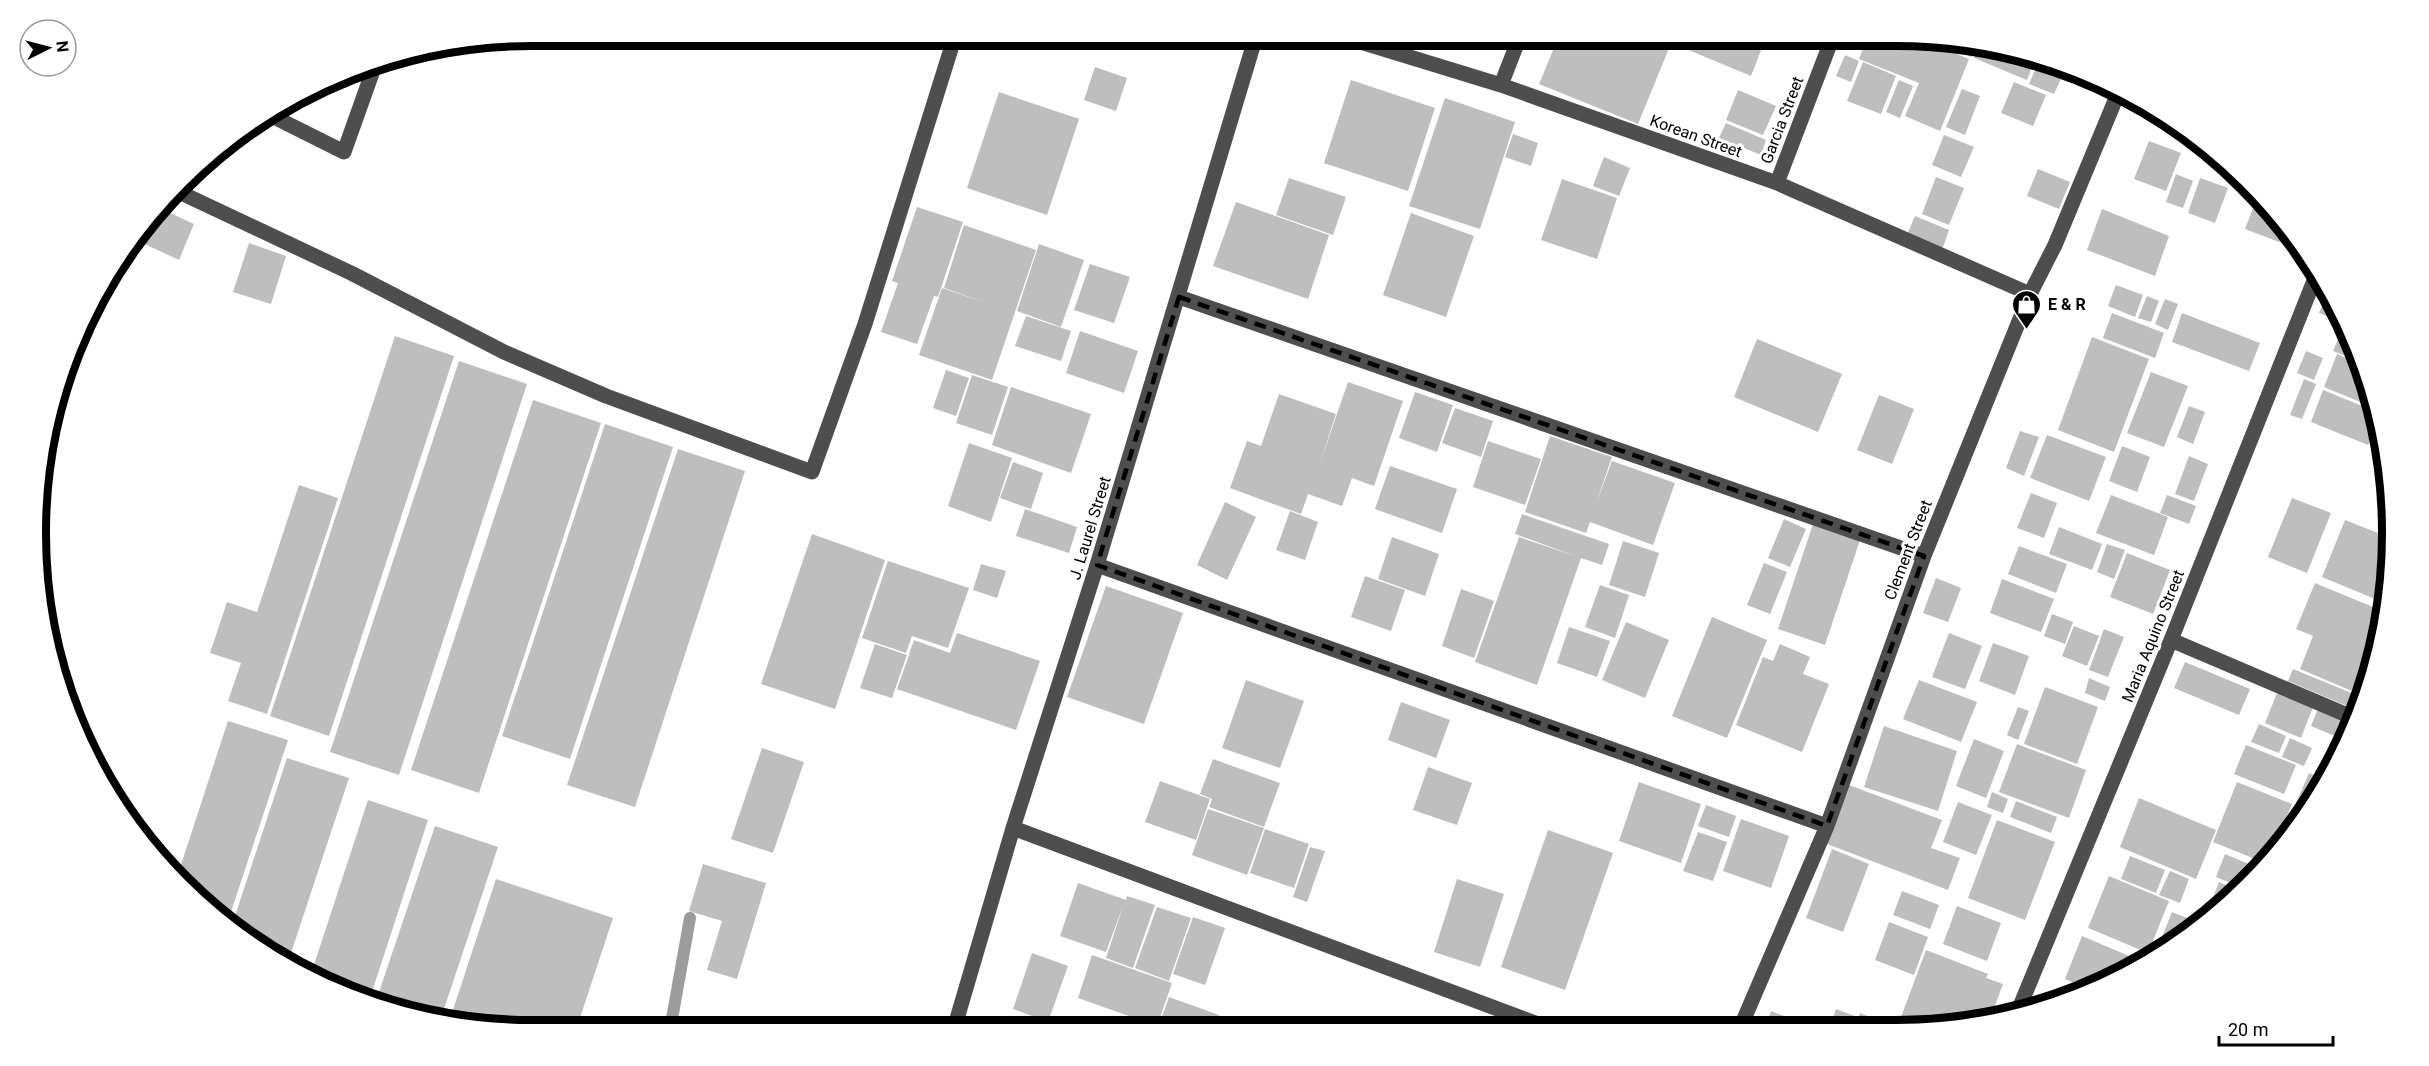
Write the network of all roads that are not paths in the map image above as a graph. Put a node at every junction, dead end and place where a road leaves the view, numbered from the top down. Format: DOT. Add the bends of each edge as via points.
graph roads {
  1 [pos="952,46"];
  2 [pos="1253,46"];
  3 [pos="1374,46"];
  4 [pos="1516,46"];
  5 [pos="1829,46"];
  6 [pos="372,74"];
  7 [pos="1501,85"];
  8 [pos="2116,100"];
  9 [pos="278,119"];
  10 [pos="1777,183"];
  11 [pos="184,194"];
  12 [pos="2313,283"];
  13 [pos="2030,294"];
  14 [pos="1179,297"];
  15 [pos="1924,556"];
  16 [pos="1097,565"];
  17 [pos="2171,640"];
  18 [pos="2347,715"];
  19 [pos="1827,826"];
  20 [pos="1013,828"];
  21 [pos="2021,1003"];
  22 [pos="957,1020"];
  23 [pos="1527,1020"];
  24 [pos="1745,1020"];
  1 -- 11 [label="street" via="865,324 812,472 606,396 504,352 351,273"];
  2 -- 14 [label="street, J. Laurel Street"];
  3 -- 7 [label="street, Korean Street"];
  4 -- 7 [label="street"];
  5 -- 10 [label="street, Garcia Street"];
  6 -- 9 [label="street" via="344,152"];
  7 -- 10 [label="street, Korean Street"];
  8 -- 13 [label="street, Clement Street"];
  10 -- 13 [label="street, Korean Street"];
  12 -- 17 [label="street, Maria Aquino Street"];
  13 -- 15 [label="street, Clement Street"];
  14 -- 15 [label="street"];
  14 -- 16 [label="street, J. Laurel Street"];
  15 -- 19 [label="street, Clement Street"];
  16 -- 19 [label="street"];
  16 -- 20 [label="street, J. Laurel Street"];
  17 -- 18 [label="street"];
  17 -- 21 [label="street, Maria Aquino Street"];
  19 -- 24 [label="street, Clement Street"];
  20 -- 22 [label="street, J. Laurel Street"];
  20 -- 23 [label="street"];
}
